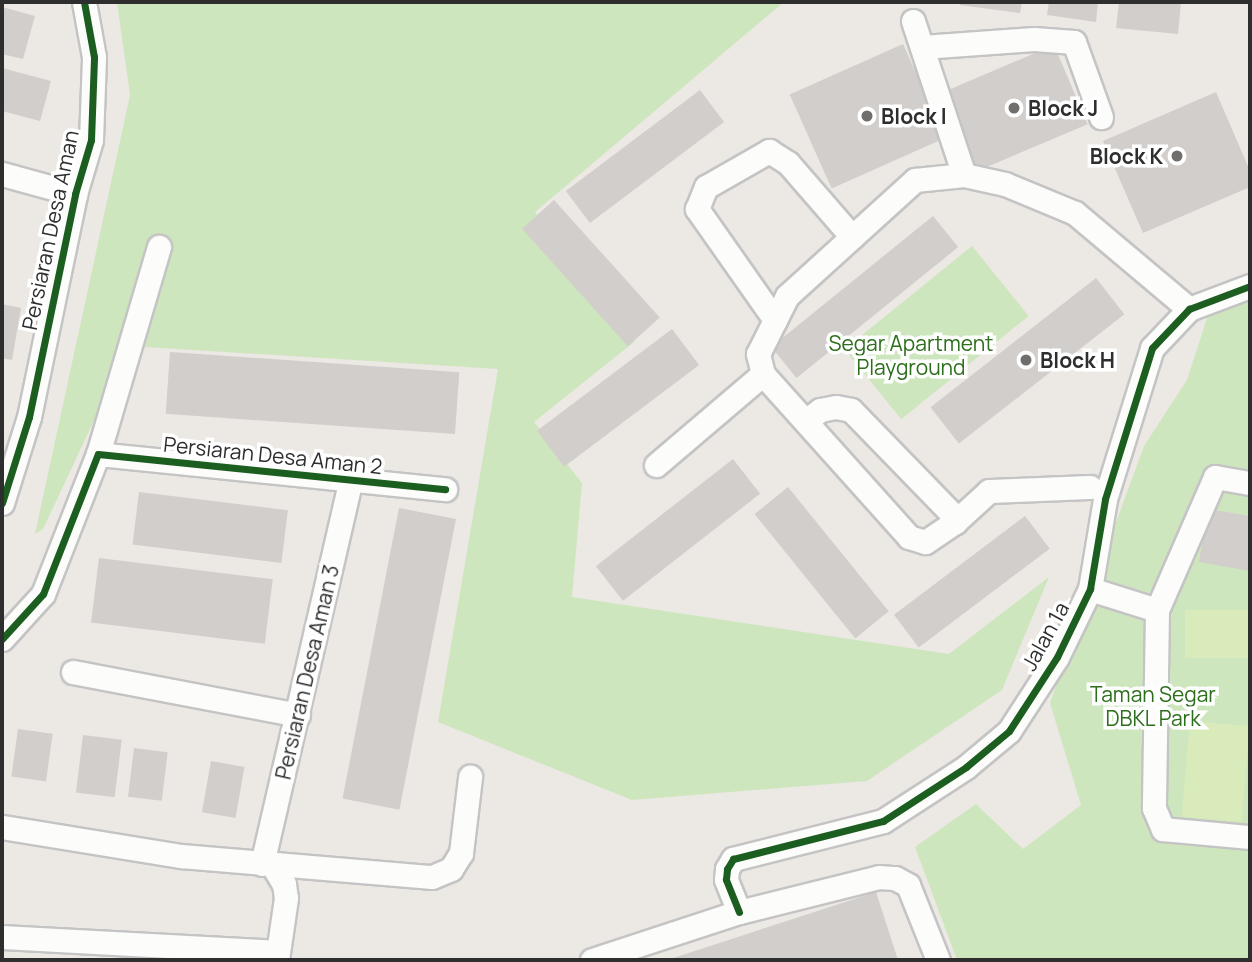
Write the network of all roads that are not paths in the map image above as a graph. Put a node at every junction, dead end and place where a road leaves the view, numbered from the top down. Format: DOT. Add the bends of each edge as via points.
graph roads {
  1 [pos="84,2"];
  2 [pos="913,20"];
  3 [pos="922,47"];
  4 [pos="1101,117"];
  5 [pos="2,174"];
  6 [pos="964,175"];
  7 [pos="75,194"];
  8 [pos="852,237"];
  9 [pos="159,247"];
  10 [pos="1250,286"];
  11 [pos="1189,309"];
  12 [pos="775,320"];
  13 [pos="763,374"];
  14 [pos="806,421"];
  15 [pos="97,454"];
  16 [pos="656,465"];
  17 [pos="351,480"];
  18 [pos="1250,483"];
  19 [pos="1090,487"];
  20 [pos="445,489"];
  21 [pos="2,503"];
  22 [pos="955,522"];
  23 [pos="1090,589"];
  24 [pos="1157,610"];
  25 [pos="2,639"];
  26 [pos="73,672"];
  27 [pos="298,715"];
  28 [pos="470,777"];
  29 [pos="2,827"];
  30 [pos="1250,837"];
  31 [pos="268,865"];
  32 [pos="739,912"];
  33 [pos="2,937"];
  34 [pos="277,956"];
  35 [pos="592,960"];
  36 [pos="938,960"];
  1 -- 7 [label="street, Persiaran Desa Aman" via="94,57 91,140"];
  2 -- 3 [label="street"];
  3 -- 4 [label="street" via="1034,39 1074,42"];
  3 -- 6 [label="street"];
  5 -- 7 [label="street"];
  6 -- 8 [label="street" via="915,180"];
  6 -- 11 [label="street" via="1005,184 1075,213"];
  7 -- 21 [label="street, Persiaran Desa Aman" via="29,416"];
  8 -- 12 [label="street" via="787,296"];
  8 -- 12 [label="street" via="789,163 769,151 706,187 696,208"];
  9 -- 15 [label="street"];
  10 -- 11 [label="street, Jalan 1a"];
  11 -- 23 [label="street, Jalan 1a" via="1152,348 1105,499"];
  12 -- 13 [label="street" via="758,354"];
  13 -- 14 [label="street"];
  13 -- 16 [label="street"];
  14 -- 22 [label="street" via="820,410 850,410"];
  14 -- 22 [label="street" via="909,537 925,542"];
  15 -- 17 [label="street, Persiaran Desa Aman 2"];
  15 -- 25 [label="street" via="43,594"];
  17 -- 20 [label="street, Persiaran Desa Aman 2"];
  17 -- 27 [label="street, Persiaran Desa Aman 3"];
  18 -- 24 [label="street" via="1215,477"];
  19 -- 22 [label="street" via="989,491"];
  23 -- 24 [label="street"];
  23 -- 32 [label="street, Jalan 1a" via="1057,657 1009,731 966,767 883,821 733,859 726,879"];
  24 -- 30 [label="street" via="1154,808 1163,829"];
  26 -- 27 [label="street"];
  27 -- 31 [label="street, Persiaran Desa Aman 3"];
  28 -- 31 [label="street" via="461,853 451,869 432,877"];
  29 -- 31 [label="street"];
  31 -- 34 [label="street" via="284,884 286,898"];
  32 -- 35 [label="street"];
  32 -- 36 [label="street" via="879,877 895,878 908,885"];
  33 -- 34 [label="street"];
}
